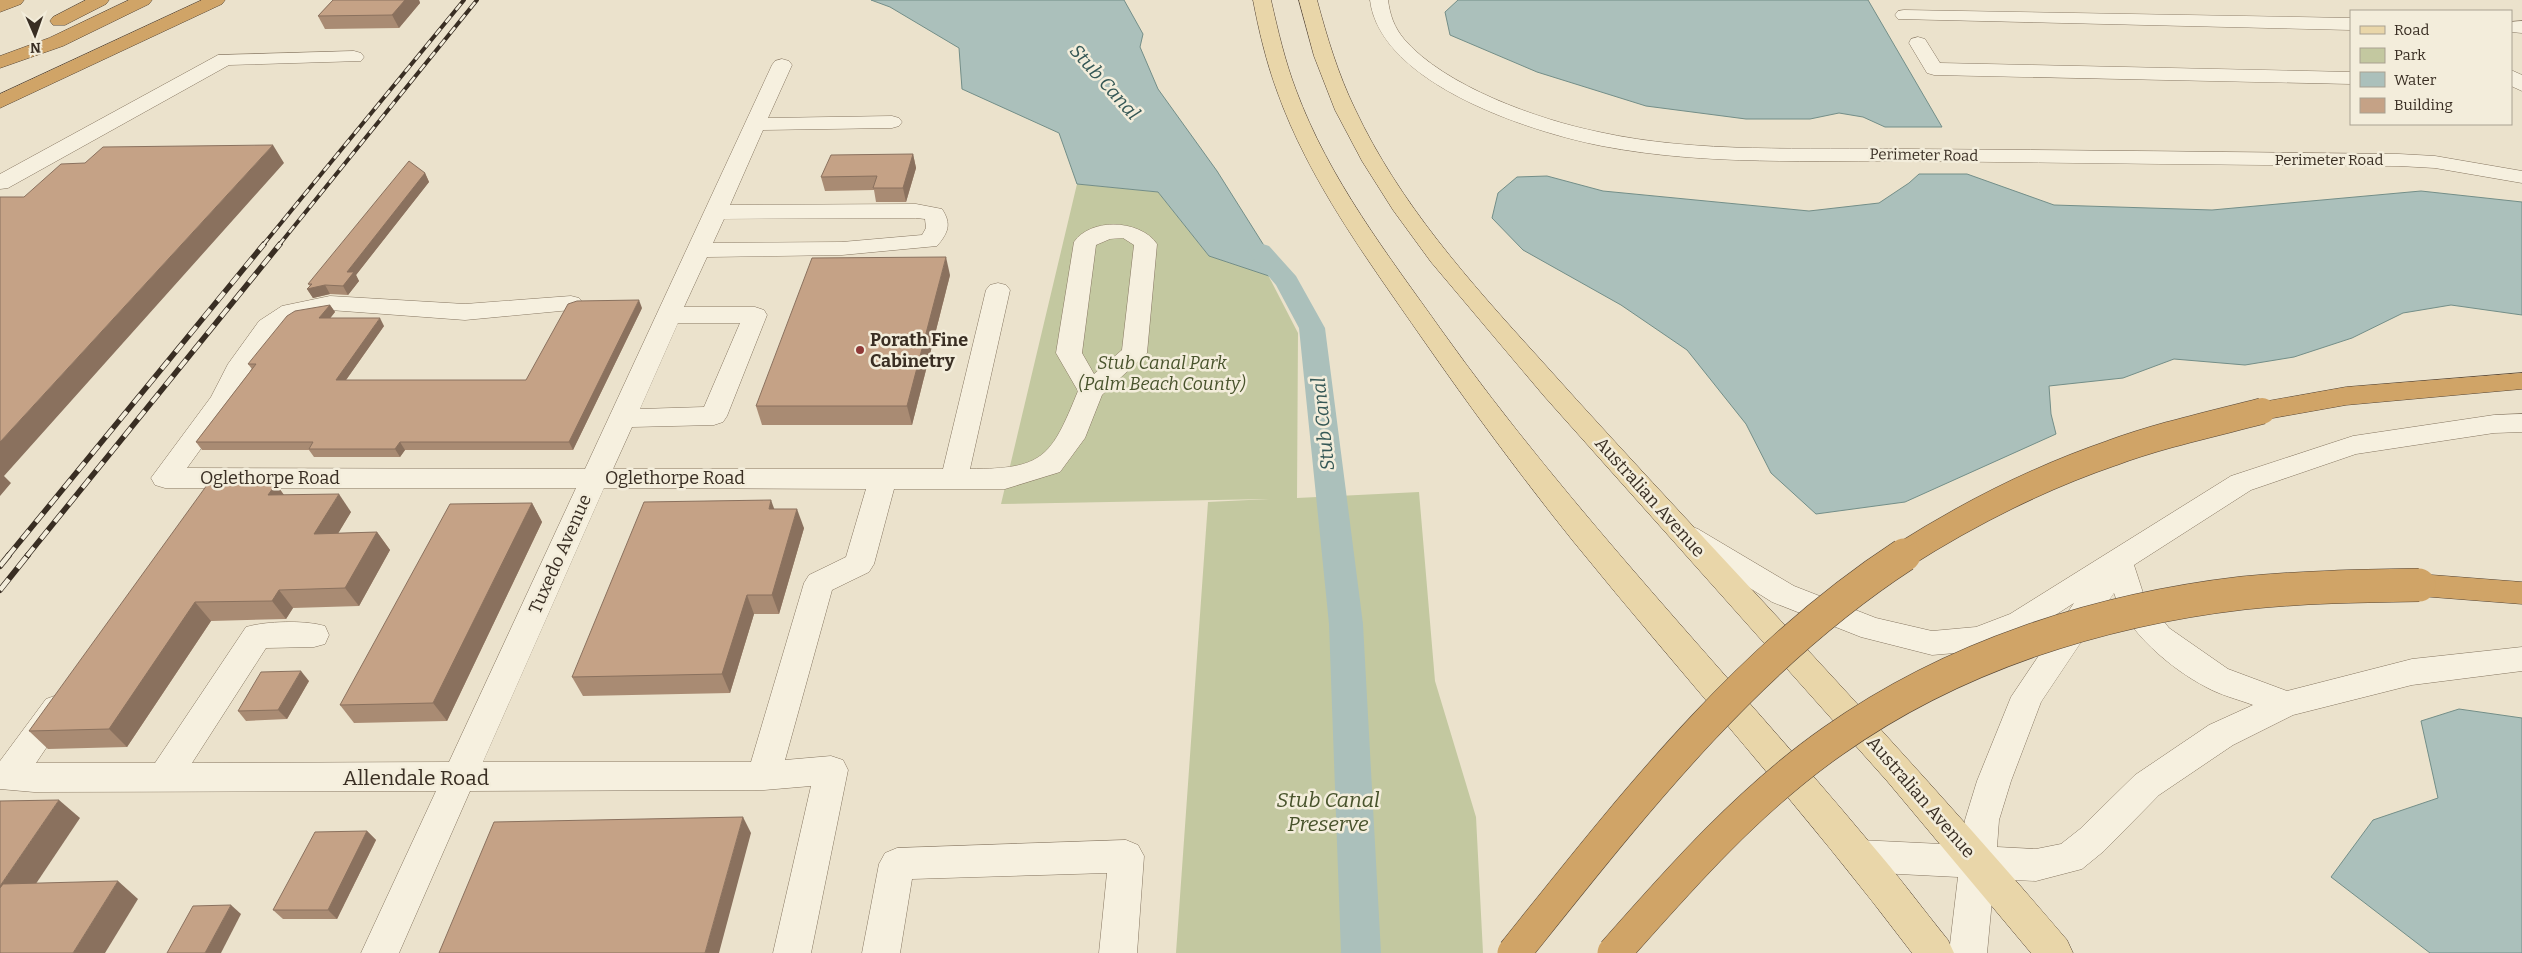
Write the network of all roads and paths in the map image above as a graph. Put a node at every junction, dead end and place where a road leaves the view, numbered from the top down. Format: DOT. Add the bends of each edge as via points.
graph roads {
  1 [pos="15,0"];
  2 [pos="100,0"];
  3 [pos="143,0"];
  4 [pos="216,0"];
  5 [pos="1262,0"];
  6 [pos="1308,0"];
  7 [pos="1380,0"];
  8 [pos="0,7"];
  9 [pos="1904,16"];
  10 [pos="2350,24"];
  11 [pos="1918,43"];
  12 [pos="0,51"];
  13 [pos="354,57"];
  14 [pos="0,62"];
  15 [pos="782,65"];
  16 [pos="2512,77"];
  17 [pos="2350,78"];
  18 [pos="2522,86"];
  19 [pos="0,102"];
  20 [pos="892,122"];
  21 [pos="754,124"];
  22 [pos="2522,177"];
  23 [pos="0,183"];
  24 [pos="714,212"];
  25 [pos="698,250"];
  26 [pos="998,290"];
  27 [pos="571,303"];
  28 [pos="668,316"];
  29 [pos="2522,381"];
  30 [pos="1091,391"];
  31 [pos="622,418"];
  32 [pos="2522,423"];
  33 [pos="222,478"];
  34 [pos="594,478"];
  35 [pos="883,479"];
  36 [pos="954,479"];
  37 [pos="200,509"];
  38 [pos="1680,531"];
  39 [pos="2118,562"];
  40 [pos="2522,593"];
  41 [pos="314,635"];
  42 [pos="2522,659"];
  43 [pos="71,689"];
  44 [pos="2286,704"];
  45 [pos="4,776"];
  46 [pos="764,776"];
  47 [pos="164,778"];
  48 [pos="459,778"];
  49 [pos="1859,856"];
  50 [pos="1978,860"];
  51 [pos="380,953"];
  52 [pos="792,953"];
  53 [pos="881,953"];
  54 [pos="1118,953"];
  55 [pos="1514,953"];
  56 [pos="1614,953"];
  57 [pos="1935,953"];
  58 [pos="1968,953"];
  59 [pos="2054,953"];
  1 -- 8 [label="highway"];
  2 -- 12 [label="highway"];
  3 -- 14 [label="highway" via="56,42"];
  4 -- 19 [label="highway"];
  5 -- 49 [label="main road" via="1278,68 1294,113 1336,193 1378,259 1496,425 1554,497"];
  6 -- 38 [label="main road, Australian Avenue" via="1332,78 1349,115 1370,156 1424,236 1468,294"];
  7 -- 22 [label="street, Perimeter Road" via="1382,19 1394,38 1428,69 1455,87 1513,114 1554,127 1644,146 1728,153 2399,160 2436,162"];
  9 -- 10 [label="street"];
  11 -- 17 [label="street" via="1934,70"];
  13 -- 23 [label="street" via="225,59"];
  15 -- 21 [label="street, Tuxedo Avenue"];
  16 -- 18 [label="street"];
  20 -- 21 [label="street"];
  21 -- 24 [label="street, Tuxedo Avenue"];
  24 -- 25 [label="street, Tuxedo Avenue"];
  24 -- 25 [label="street" via="916,211 934,214 939,229 929,241 898,245 827,250"];
  25 -- 28 [label="street, Tuxedo Avenue"];
  26 -- 36 [label="street"];
  27 -- 33 [label="street, Oglethorpe Road" via="465,312 330,303 291,311 268,326 241,364 222,401 165,478"];
  28 -- 31 [label="street, Tuxedo Avenue"];
  28 -- 31 [label="street" via="754,315 714,416"];
  29 -- 55 [label="highway, bridge" via="2346,396 2188,429 2111,453 2046,480 1962,522 1894,562 1823,613 1757,671 1622,816"];
  30 -- 30 [label="street" via="1069,353 1085,242 1102,233 1124,231 1142,238 1146,244 1134,353"];
  30 -- 36 [label="street, Oglethorpe Road" via="1072,438 1050,465 1006,479"];
  31 -- 34 [label="street, Tuxedo Avenue"];
  32 -- 39 [label="street" via="2494,424 2352,445 2241,483"];
  33 -- 34 [label="street, Oglethorpe Road"];
  33 -- 37 [label="street"];
  34 -- 35 [label="street, Oglethorpe Road"];
  34 -- 48 [label="street, Tuxedo Avenue"];
  35 -- 36 [label="street, Oglethorpe Road"];
  35 -- 46 [label="street" via="859,564 819,583"];
  38 -- 39 [label="street" via="1783,594 1872,629 1932,643 1978,639 2021,622"];
  38 -- 50 [label="main road, Australian Avenue"];
  39 -- 44 [label="street" via="2131,600 2158,637 2217,678"];
  39 -- 50 [label="street" via="2027,697 1982,820"];
  40 -- 56 [label="highway, bridge" via="2420,585 2302,588 2196,601 2050,635 2001,652 1914,691 1833,740 1758,802 1681,876"];
  41 -- 47 [label="street" via="257,636"];
  42 -- 44 [label="street" via="2412,672"];
  43 -- 45 [label="street"];
  44 -- 50 [label="street" via="2221,735 2147,785 2070,858 2036,865"];
  45 -- 47 [label="street, Allendale Road"];
  46 -- 48 [label="street, Allendale Road"];
  46 -- 52 [label="street, Allendale Road" via="831,770"];
  47 -- 48 [label="street, Allendale Road"];
  48 -- 51 [label="street, Tuxedo Avenue"];
  49 -- 50 [label="street"];
  49 -- 57 [label="main road"];
  50 -- 58 [label="street"];
  50 -- 59 [label="main road, Australian Avenue"];
  53 -- 54 [label="street" via="897,864 1126,856"];
}
